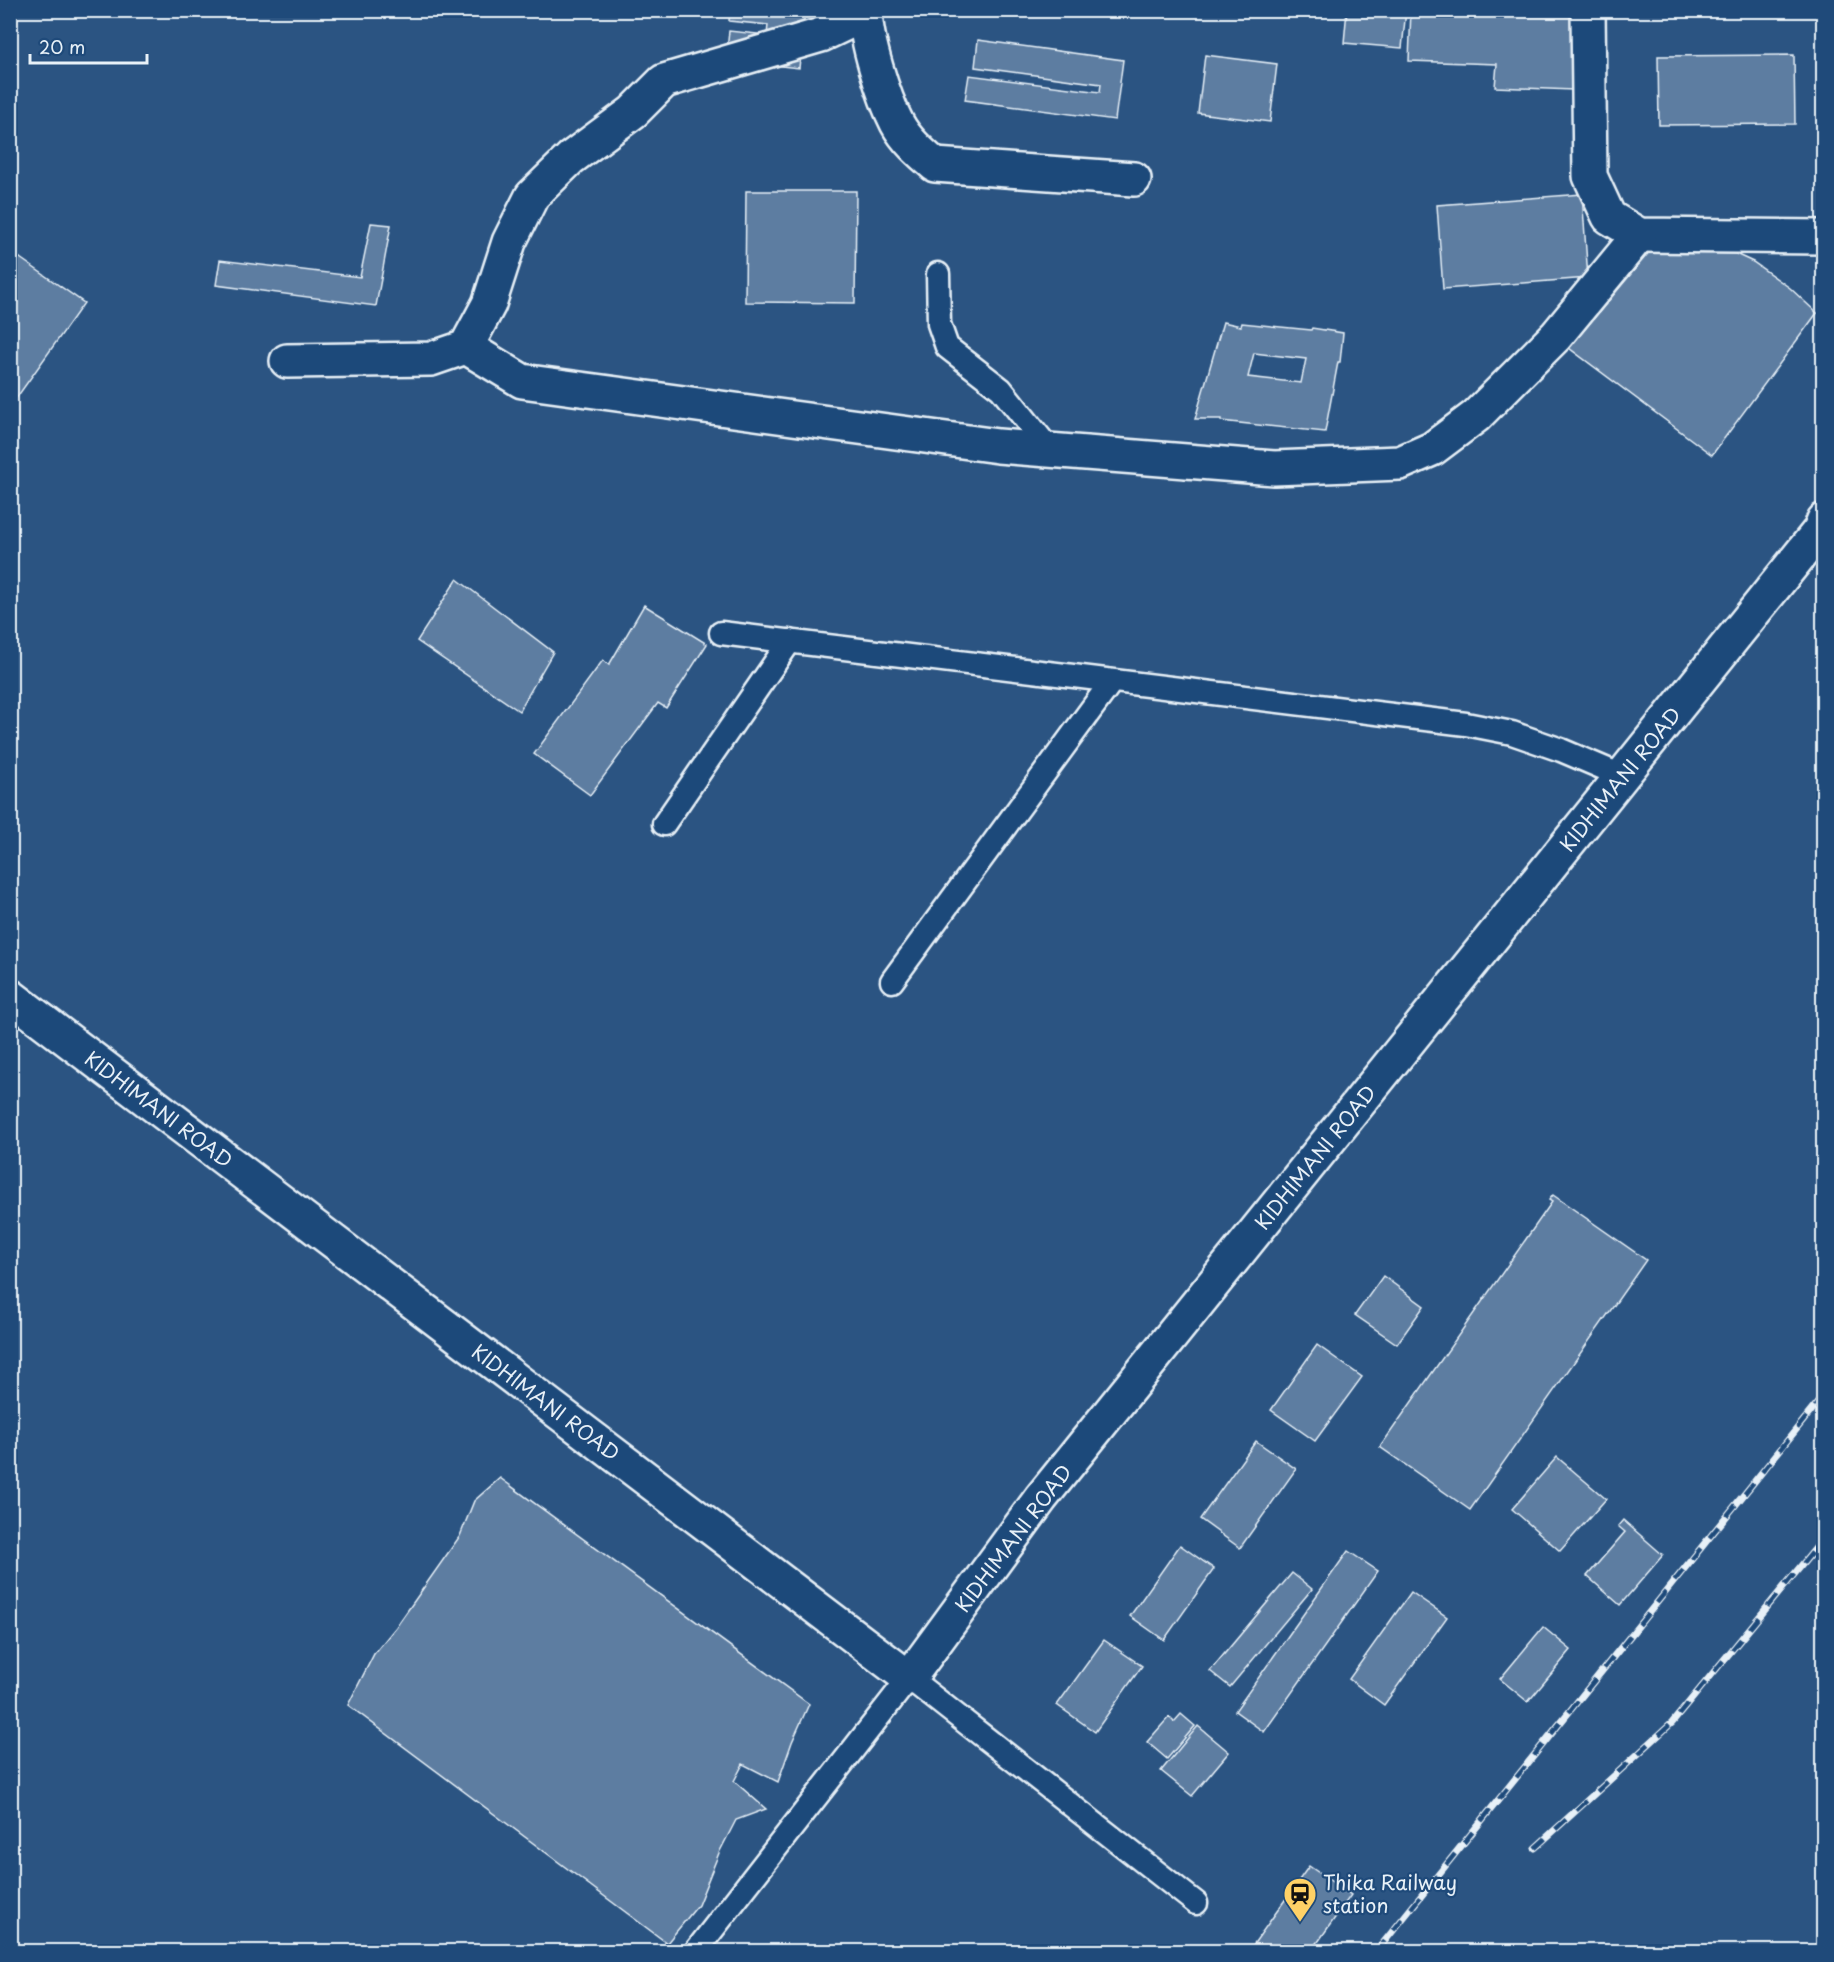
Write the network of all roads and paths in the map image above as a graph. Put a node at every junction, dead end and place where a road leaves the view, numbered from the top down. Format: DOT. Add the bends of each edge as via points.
graph roads {
  1 [pos="1588,10"];
  2 [pos="865,12"];
  3 [pos="1134,179"];
  4 [pos="1639,235"];
  5 [pos="1824,237"];
  6 [pos="938,274"];
  7 [pos="466,347"];
  8 [pos="287,361"];
  9 [pos="1050,450"];
  10 [pos="1824,520"];
  11 [pos="721,633"];
  12 [pos="790,641"];
  13 [pos="1112,681"];
  14 [pos="1622,776"];
  15 [pos="664,824"];
  16 [pos="892,981"];
  17 [pos="10,996"];
  18 [pos="909,1678"];
  19 [pos="1196,1903"];
  20 [pos="695,1952"];
  1 -- 4 [label="street" via="1590,176 1609,218"];
  2 -- 3 [label="street" via="874,64 898,124 917,150 935,165"];
  2 -- 7 [label="street" via="820,35 664,81 633,112 571,158 532,196 509,242 489,304"];
  4 -- 5 [label="street"];
  4 -- 9 [label="street" via="1556,336 1476,416 1432,449 1400,463 1274,468"];
  6 -- 9 [label="lane" via="939,324 947,347 1001,389"];
  7 -- 8 [label="street" via="431,358"];
  7 -- 9 [label="street" via="522,381"];
  10 -- 14 [label="street, KIDHIMANI ROAD" via="1820,530"];
  11 -- 12 [label="lane"];
  12 -- 13 [label="lane"];
  12 -- 15 [label="lane"];
  13 -- 14 [label="lane" via="1466,724 1512,733"];
  13 -- 16 [label="lane"];
  14 -- 18 [label="street, KIDHIMANI ROAD" via="1041,1498"];
  17 -- 18 [label="street, KIDHIMANI ROAD"];
  18 -- 19 [label="lane"];
  18 -- 20 [label="lane"];
}
